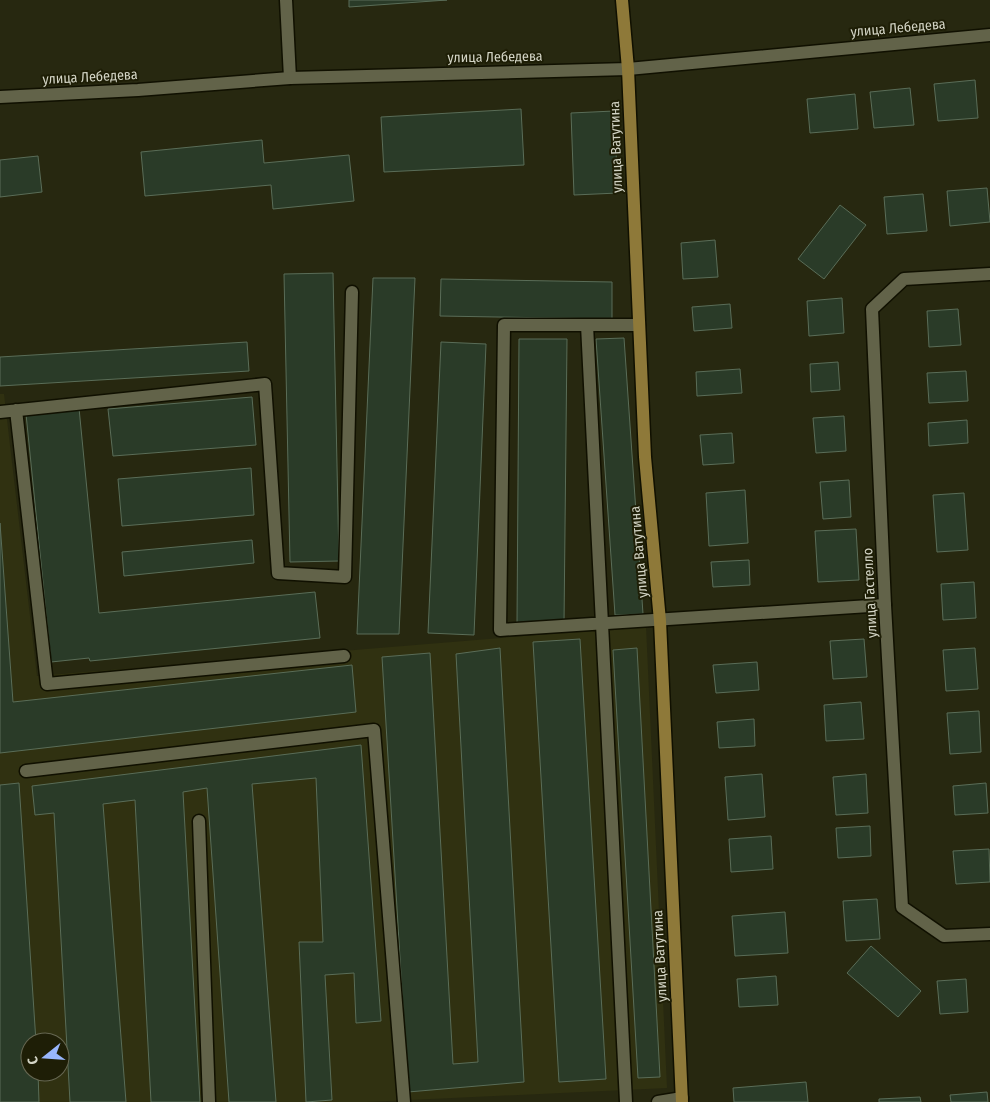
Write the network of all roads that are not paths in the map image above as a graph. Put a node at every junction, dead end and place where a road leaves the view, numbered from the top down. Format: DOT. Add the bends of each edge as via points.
graph roads {
  1 [pos="286,0"];
  2 [pos="622,0"];
  3 [pos="990,35"];
  4 [pos="628,69"];
  5 [pos="290,78"];
  6 [pos="0,97"];
  7 [pos="990,274"];
  8 [pos="352,292"];
  9 [pos="587,325"];
  10 [pos="639,325"];
  11 [pos="16,410"];
  12 [pos="0,412"];
  13 [pos="885,605"];
  14 [pos="660,621"];
  15 [pos="601,624"];
  16 [pos="344,656"];
  17 [pos="26,771"];
  18 [pos="199,821"];
  19 [pos="990,934"];
  20 [pos="682,1100"];
  21 [pos="209,1102"];
  22 [pos="404,1102"];
  23 [pos="626,1102"];
  24 [pos="658,1102"];
  1 -- 5 [label="street"];
  2 -- 4 [label="street, улица Ватутина"];
  3 -- 4 [label="street, улица Лебедева"];
  4 -- 5 [label="street, улица Лебедева"];
  4 -- 10 [label="street, улица Ватутина"];
  5 -- 6 [label="street, улица Лебедева"];
  7 -- 13 [label="street, улица Гастелло" via="904,279 872,309"];
  8 -- 11 [label="street" via="345,577 278,573 265,384"];
  9 -- 10 [label="street"];
  9 -- 15 [label="street"];
  9 -- 15 [label="street" via="504,325 500,630"];
  10 -- 14 [label="street, улица Ватутина" via="645,457"];
  11 -- 12 [label="street"];
  11 -- 16 [label="street" via="47,684"];
  13 -- 14 [label="street"];
  13 -- 19 [label="street, улица Гастелло" via="902,907 944,936"];
  14 -- 15 [label="street"];
  14 -- 20 [label="street, улица Ватутина"];
  15 -- 23 [label="street"];
  17 -- 22 [label="street" via="374,730"];
  18 -- 21 [label="street"];
  20 -- 24 [label="street"];
}
